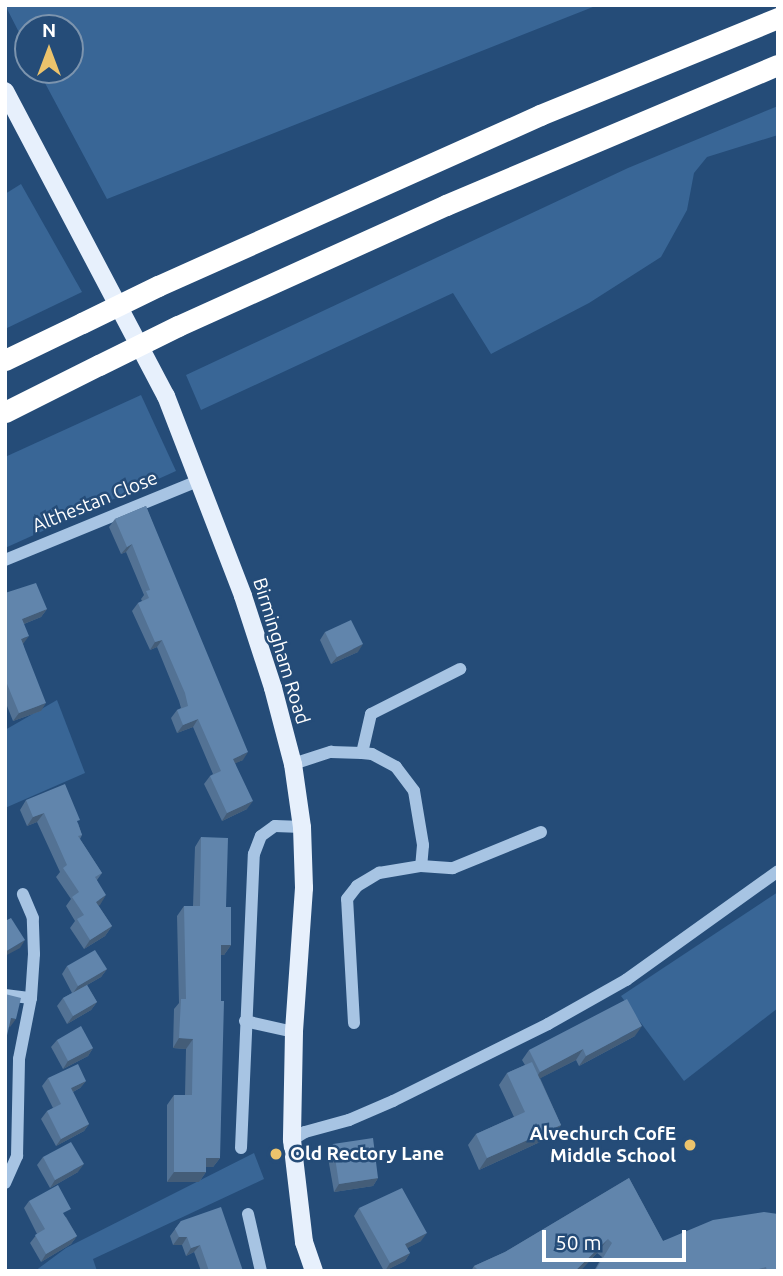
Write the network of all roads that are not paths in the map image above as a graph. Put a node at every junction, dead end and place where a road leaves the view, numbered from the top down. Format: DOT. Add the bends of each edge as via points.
graph roads {
  1 [pos="778,18"];
  2 [pos="778,65"];
  3 [pos="5,91"];
  4 [pos="5,360"];
  5 [pos="5,412"];
  6 [pos="200,480"];
  7 [pos="5,560"];
  8 [pos="460,669"];
  9 [pos="362,753"];
  10 [pos="293,764"];
  11 [pos="302,827"];
  12 [pos="541,832"];
  13 [pos="421,866"];
  14 [pos="778,871"];
  15 [pos="23,894"];
  16 [pos="5,995"];
  17 [pos="31,998"];
  18 [pos="244,1021"];
  19 [pos="354,1023"];
  20 [pos="294,1032"];
  21 [pos="292,1140"];
  22 [pos="241,1148"];
  23 [pos="5,1183"];
  24 [pos="248,1214"];
  25 [pos="261,1271"];
  26 [pos="314,1271"];
  1 -- 4 [label="highway, bridge" via="540,115 158,286"];
  2 -- 5 [label="highway, bridge" via="446,205 178,326"];
  3 -- 6 [label="main road, Birmingham Road" via="166,396"];
  6 -- 7 [label="street, Althestan Close"];
  6 -- 10 [label="main road, Birmingham Road" via="269,675"];
  8 -- 9 [label="street" via="371,714"];
  9 -- 10 [label="street" via="331,752"];
  9 -- 13 [label="street" via="396,767 414,791 423,845"];
  10 -- 11 [label="main road, Birmingham Road"];
  11 -- 18 [label="street" via="275,826 261,836 254,854"];
  11 -- 20 [label="main road, Birmingham Road" via="304,888"];
  12 -- 13 [label="street" via="453,868"];
  13 -- 19 [label="street" via="379,873 357,886 347,899"];
  14 -- 21 [label="street" via="626,980 548,1024 393,1101"];
  15 -- 17 [label="street" via="33,918"];
  16 -- 17 [label="street"];
  17 -- 23 [label="street" via="19,1059 17,1156"];
  18 -- 20 [label="street"];
  18 -- 22 [label="street"];
  20 -- 21 [label="main road, Birmingham Road"];
  21 -- 26 [label="main road, Birmingham Road" via="304,1242"];
  24 -- 25 [label="street"];
}
